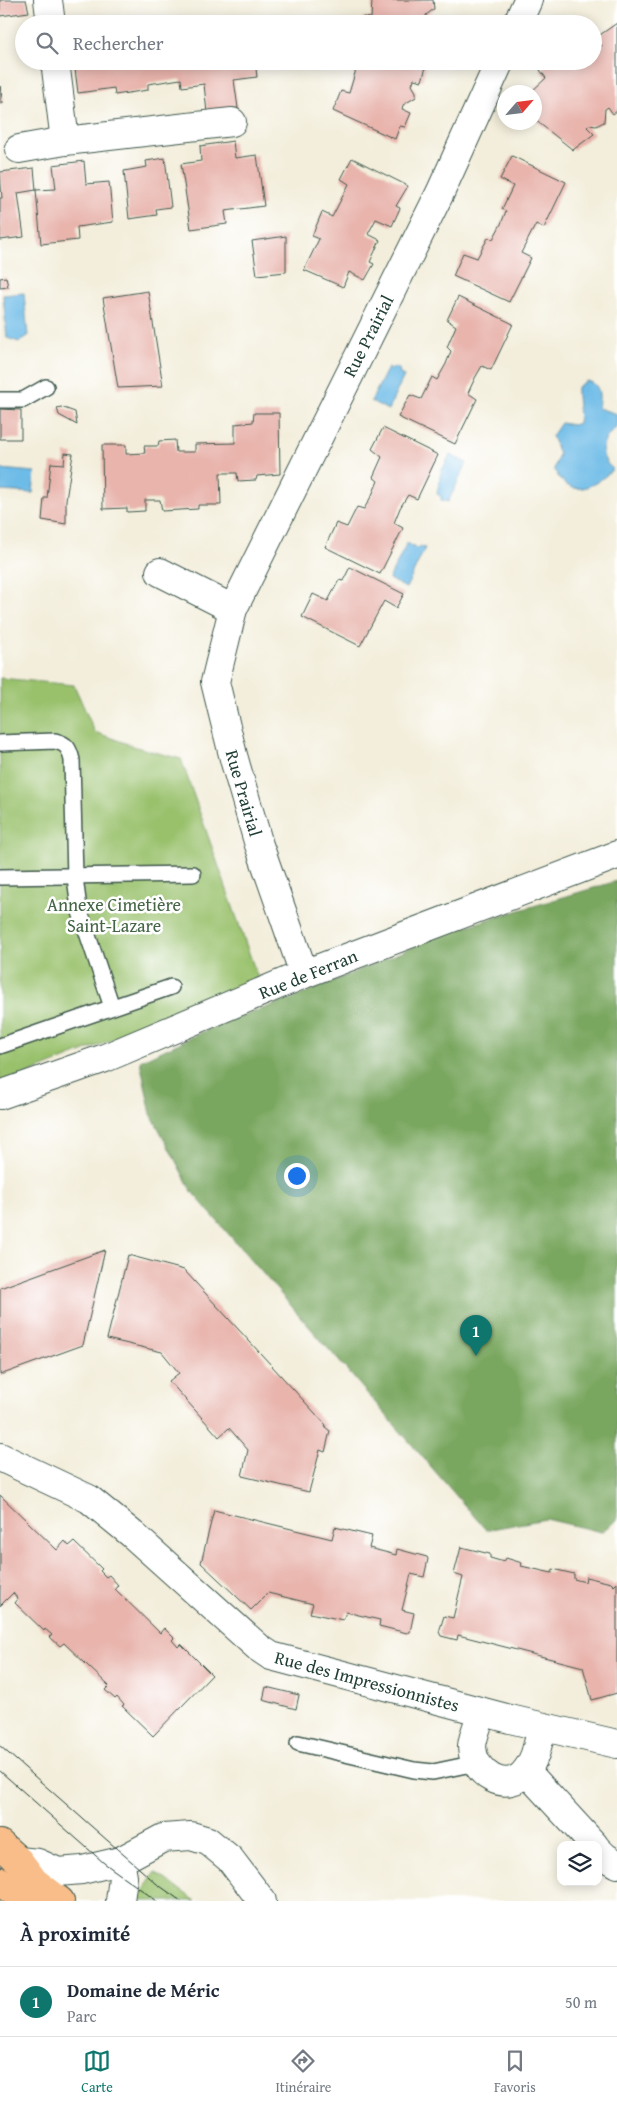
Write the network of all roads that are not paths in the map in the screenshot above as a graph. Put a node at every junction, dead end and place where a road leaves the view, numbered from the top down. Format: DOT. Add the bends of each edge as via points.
graph roads {
  1 [pos="48,0"];
  2 [pos="528,0"];
  3 [pos="50,15"];
  4 [pos="521,15"];
  5 [pos="57,70"];
  6 [pos="496,70"];
  7 [pos="232,122"];
  8 [pos="65,141"];
  9 [pos="19,149"];
  10 [pos="46,387"];
  11 [pos="0,400"];
  12 [pos="160,572"];
  13 [pos="233,609"];
  14 [pos="0,743"];
  15 [pos="617,855"];
  16 [pos="193,874"];
  17 [pos="75,877"];
  18 [pos="0,878"];
  19 [pos="304,974"];
  20 [pos="171,987"];
  21 [pos="112,1007"];
  22 [pos="0,1046"];
  23 [pos="0,1095"];
  24 [pos="0,1458"];
  25 [pos="482,1712"];
  26 [pos="542,1727"];
  27 [pos="298,1743"];
  28 [pos="617,1744"];
  29 [pos="476,1763"];
  30 [pos="526,1772"];
  31 [pos="590,1841"];
  32 [pos="10,1852"];
  33 [pos="602,1854"];
  34 [pos="120,1861"];
  35 [pos="617,1864"];
  36 [pos="0,1881"];
  37 [pos="25,1901"];
  38 [pos="60,1901"];
  39 [pos="120,1901"];
  40 [pos="262,1901"];
  1 -- 3 [label="street"];
  2 -- 4 [label="street"];
  5 -- 8 [label="street"];
  6 -- 13 [label="street, Rue Prairial" via="440,193"];
  7 -- 8 [label="street"];
  8 -- 9 [label="street"];
  10 -- 11 [label="lane" via="23,400"];
  12 -- 13 [label="street"];
  13 -- 19 [label="street, Rue Prairial" via="215,682 259,845"];
  14 -- 17 [label="lane" via="55,741 69,749"];
  15 -- 19 [label="street, Rue de Ferran"];
  16 -- 17 [label="lane"];
  17 -- 18 [label="lane"];
  17 -- 21 [label="lane" via="79,908"];
  19 -- 23 [label="street, Rue de Ferran" via="105,1058"];
  20 -- 21 [label="lane"];
  21 -- 22 [label="lane"];
  24 -- 25 [label="street, Rue des Impressionnistes" via="89,1499 272,1656"];
  25 -- 26 [label="street, Rue des Impressionnistes"];
  25 -- 29 [label="street" via="472,1746"];
  26 -- 28 [label="street, Rue des Impressionnistes"];
  26 -- 30 [label="street" via="534,1759"];
  27 -- 29 [label="lane" via="414,1770 433,1772"];
  29 -- 30 [label="street" via="493,1780 506,1782"];
  30 -- 31 [label="street"];
  32 -- 34 [label="street" via="58,1872"];
  32 -- 38 [label="main road" via="34,1881"];
  33 -- 35 [label="street"];
  34 -- 39 [label="street" via="123,1877"];
  34 -- 40 [label="street" via="163,1838 191,1836 208,1841 230,1859"];
  36 -- 37 [label="main road"];
}
